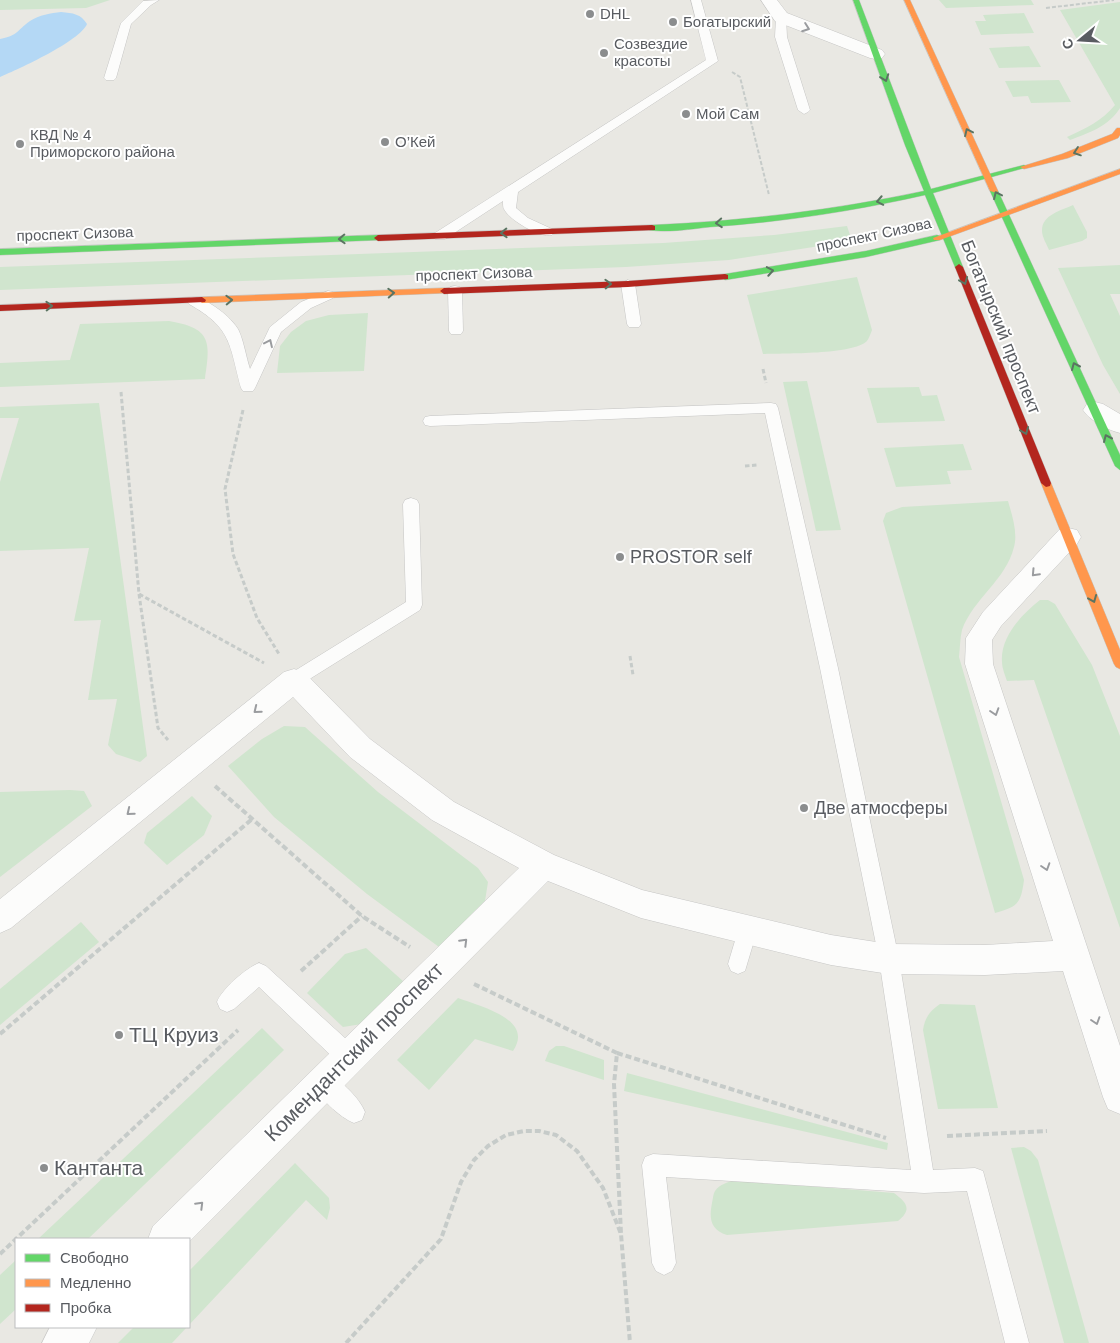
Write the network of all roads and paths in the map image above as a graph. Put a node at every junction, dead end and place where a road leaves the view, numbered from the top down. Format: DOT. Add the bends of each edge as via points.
graph roads {
  1 [pos="154,0"];
  2 [pos="696,0"];
  3 [pos="769,0"];
  4 [pos="856,0"];
  5 [pos="907,0"];
  6 [pos="1114,0"];
  7 [pos="1046,8"];
  8 [pos="781,17"];
  9 [pos="876,54"];
  10 [pos="712,61"];
  11 [pos="110,78"];
  12 [pos="804,110"];
  13 [pos="1120,130"];
  14 [pos="1120,172"];
  15 [pos="988,176"];
  16 [pos="512,189"];
  17 [pos="928,192"];
  18 [pos="770,200"];
  19 [pos="1005,213"];
  20 [pos="547,232"];
  21 [pos="440,236"];
  22 [pos="945,236"];
  23 [pos="0,252"];
  24 [pos="628,284"];
  25 [pos="455,290"];
  26 [pos="328,295"];
  27 [pos="194,301"];
  28 [pos="0,308"];
  29 [pos="634,324"];
  30 [pos="456,331"];
  31 [pos="248,388"];
  32 [pos="121,392"];
  33 [pos="1095,410"];
  34 [pos="430,421"];
  35 [pos="1120,425"];
  36 [pos="1120,466"];
  37 [pos="411,504"];
  38 [pos="1068,537"];
  39 [pos="140,594"];
  40 [pos="630,656"];
  41 [pos="1120,664"];
  42 [pos="633,675"];
  43 [pos="294,680"];
  44 [pos="190,764"];
  45 [pos="251,820"];
  46 [pos="543,865"];
  47 [pos="362,916"];
  48 [pos="0,918"];
  49 [pos="747,931"];
  50 [pos="1075,955"];
  51 [pos="889,959"];
  52 [pos="738,964"];
  53 [pos="440,967"];
  54 [pos="279,991"];
  55 [pos="227,1002"];
  56 [pos="0,1034"];
  57 [pos="617,1053"];
  58 [pos="349,1057"];
  59 [pos="323,1082"];
  60 [pos="1120,1097"];
  61 [pos="354,1112"];
  62 [pos="1047,1131"];
  63 [pos="917,1137"];
  64 [pos="924,1182"];
  65 [pos="621,1234"];
  66 [pos="17,1238"];
  67 [pos="167,1238"];
  68 [pos="15,1240"];
  69 [pos="0,1254"];
  70 [pos="664,1263"];
  71 [pos="77,1328"];
  72 [pos="61,1343"];
  73 [pos="346,1343"];
  74 [pos="630,1343"];
  75 [pos="1017,1343"];
  1 -- 11 [label="lane" via="126,23"];
  2 -- 10 [label="lane"];
  3 -- 8 [label="street"];
  4 -- 9 [label="street, Богатырский проспект"];
  15 -- 5 [label="street, one-way"];
  6 -- 7 [label="path"];
  8 -- 9 [label="street, one-way"];
  8 -- 12 [label="lane" via="782,37"];
  9 -- 17 [label="street, Богатырский проспект, one-way"];
  10 -- 16 [label="lane"];
  10 -- 18 [label="path" via="740,77"];
  13 -- 15 [label="street, проспект Сизова, one-way" via="1115,136 1080,151"];
  14 -- 19 [label="street, проспект Сизова"];
  15 -- 17 [label="street, проспект Сизова"];
  19 -- 15 [label="street, one-way"];
  16 -- 20 [label="lane" via="510,209 523,221"];
  16 -- 21 [label="lane"];
  17 -- 20 [label="street, проспект Сизова, one-way" via="766,220"];
  17 -- 22 [label="street, Богатырский проспект"];
  19 -- 22 [label="street, проспект Сизова"];
  33 -- 19 [label="street, one-way"];
  20 -- 21 [label="street, проспект Сизова, one-way"];
  21 -- 23 [label="street, проспект Сизова, one-way"];
  24 -- 22 [label="street, проспект Сизова, one-way" via="736,276 866,254"];
  22 -- 38 [label="street, Богатырский проспект, one-way"];
  25 -- 24 [label="street, проспект Сизова, one-way"];
  24 -- 29 [label="lane"];
  26 -- 25 [label="street, проспект Сизова, one-way"];
  25 -- 30 [label="lane"];
  27 -- 26 [label="street, проспект Сизова, one-way"];
  31 -- 26 [label="lane, one-way" via="275,330 306,306"];
  28 -- 27 [label="street, проспект Сизова, one-way"];
  27 -- 31 [label="lane" via="214,312 232,331"];
  31 -- 43 [label="path" via="225,489 233,554 257,618"];
  32 -- 39 [label="path"];
  33 -- 35 [label="street"];
  36 -- 33 [label="street, one-way"];
  34 -- 51 [label="lane" via="771,408 830,668"];
  37 -- 43 [label="lane" via="414,605"];
  38 -- 41 [label="street, Богатырский проспект, one-way"];
  38 -- 50 [label="street, one-way" via="992,619 980,638 979,664"];
  39 -- 43 [label="path"];
  39 -- 44 [label="path" via="158,728"];
  40 -- 42 [label="path"];
  43 -- 44 [label="street, one-way"];
  43 -- 46 [label="street" via="360,748 443,811"];
  44 -- 45 [label="path"];
  44 -- 48 [label="street, one-way"];
  45 -- 47 [label="path"];
  45 -- 56 [label="path"];
  46 -- 49 [label="street" via="641,904"];
  53 -- 46 [label="street, Комендантский проспект, one-way"];
  47 -- 53 [label="path"];
  47 -- 54 [label="path"];
  49 -- 51 [label="street"];
  49 -- 52 [label="lane"];
  50 -- 51 [label="street" via="985,960"];
  50 -- 60 [label="street, one-way"];
  51 -- 63 [label="lane"];
  53 -- 57 [label="path"];
  53 -- 58 [label="street, Комендантский проспект"];
  54 -- 55 [label="lane" via="259,973"];
  54 -- 58 [label="lane"];
  54 -- 66 [label="path"];
  57 -- 63 [label="path" via="887,1138"];
  57 -- 65 [label="path" via="614,1084"];
  58 -- 59 [label="street, Комендантский проспект"];
  59 -- 61 [label="lane"];
  67 -- 59 [label="street, Комендантский проспект, one-way"];
  62 -- 63 [label="path"];
  63 -- 64 [label="lane"];
  64 -- 70 [label="lane" via="653,1166"];
  64 -- 75 [label="lane" via="975,1179"];
  65 -- 73 [label="path" via="603,1188 577,1151 556,1135 539,1131 506,1135 474,1160 461,1182 441,1239"];
  65 -- 74 [label="path"];
  68 -- 69 [label="path"];
  71 -- 72 [label="street"];
}
